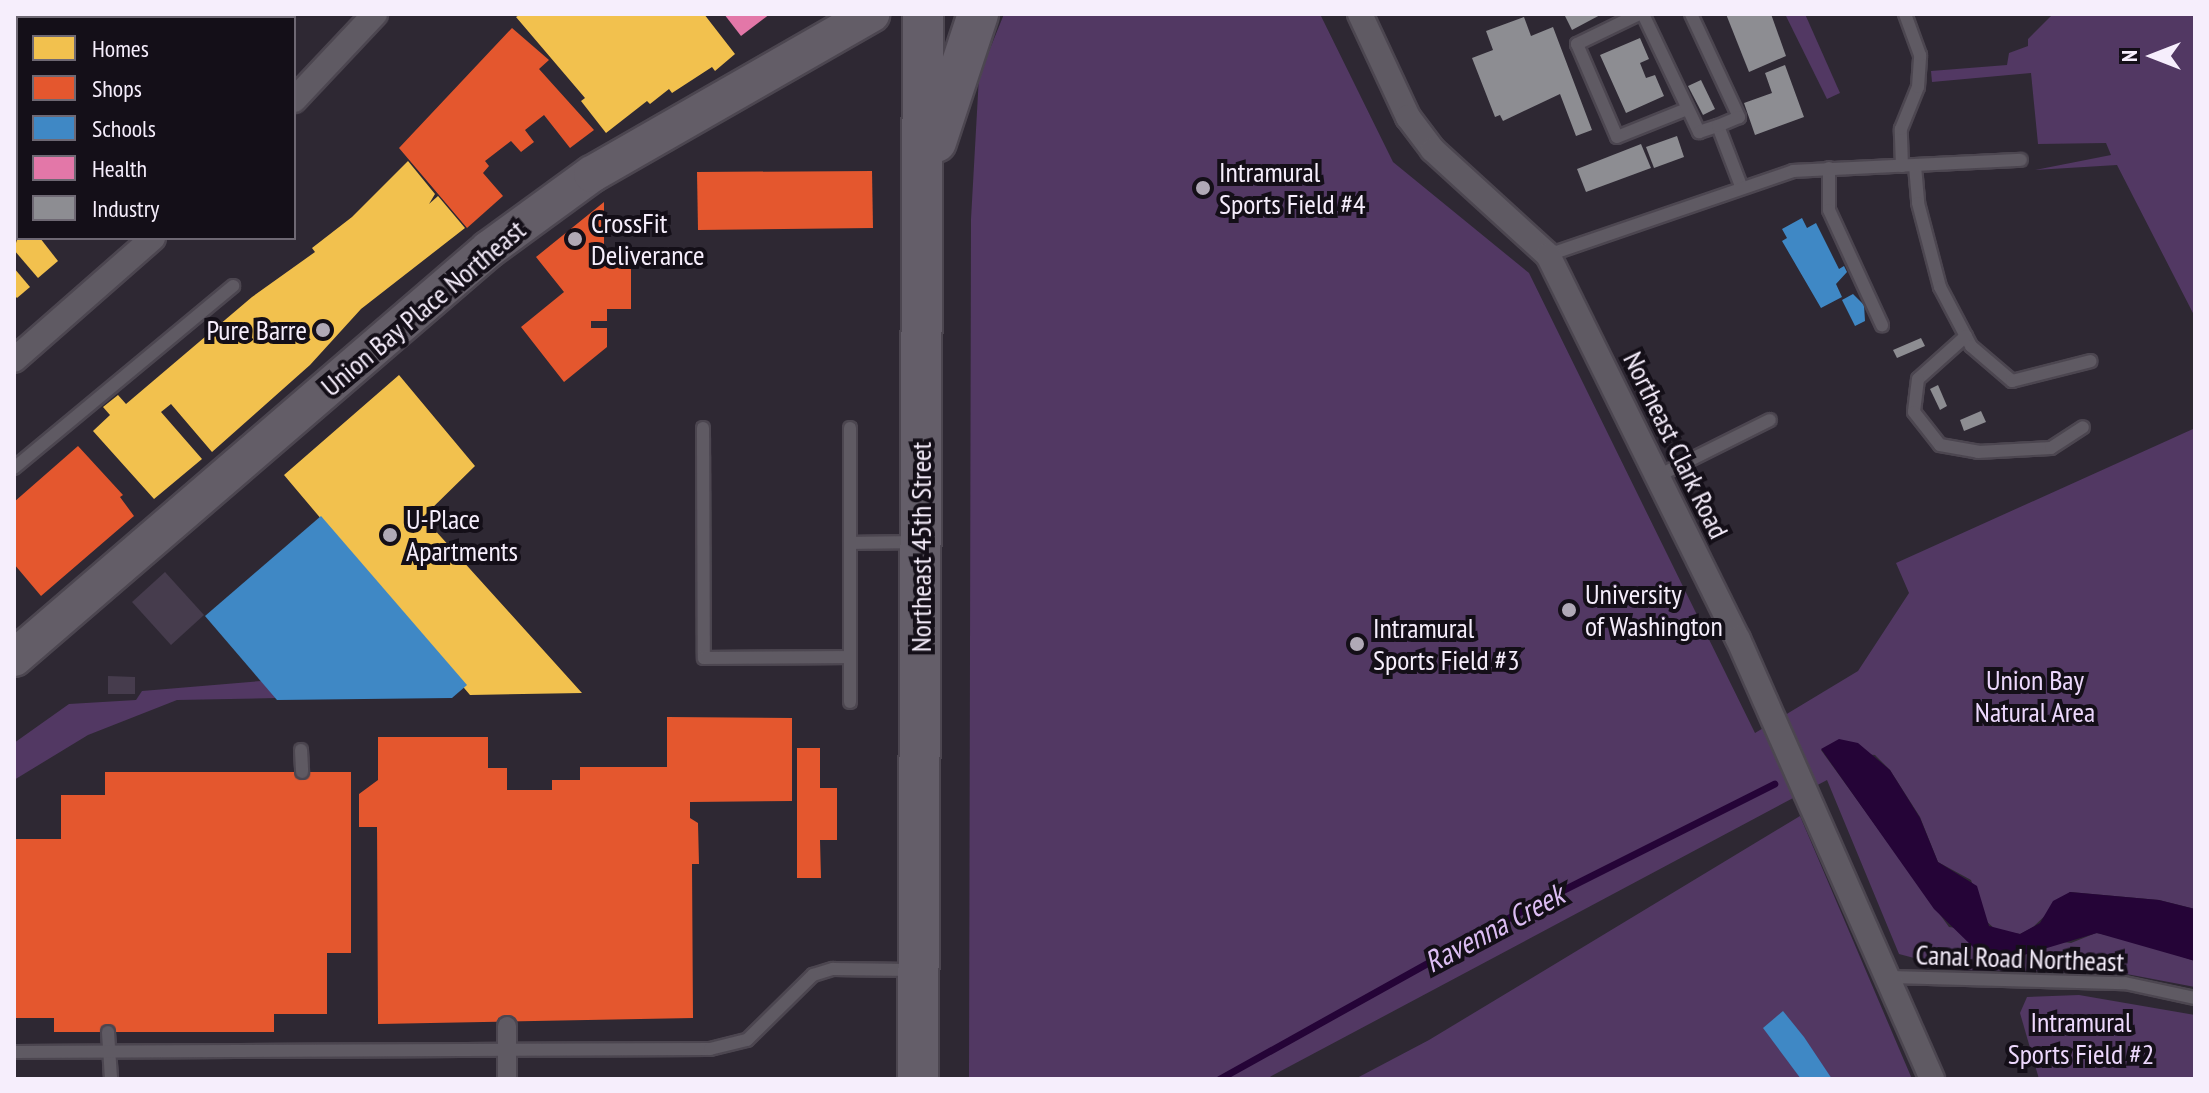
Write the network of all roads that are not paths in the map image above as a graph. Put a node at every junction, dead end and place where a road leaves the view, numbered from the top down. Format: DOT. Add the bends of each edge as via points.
graph roads {
  1 [pos="375,14"];
  2 [pos="871,14"];
  3 [pos="923,14"];
  4 [pos="978,14"];
  5 [pos="1360,14"];
  6 [pos="1641,14"];
  7 [pos="1691,14"];
  8 [pos="1905,14"];
  9 [pos="296,98"];
  10 [pos="1687,109"];
  11 [pos="1718,126"];
  12 [pos="2021,160"];
  13 [pos="1909,166"];
  14 [pos="1829,168"];
  15 [pos="1741,186"];
  16 [pos="923,188"];
  17 [pos="151,240"];
  18 [pos="1548,255"];
  19 [pos="233,286"];
  20 [pos="1882,325"];
  21 [pos="1966,336"];
  22 [pos="14,360"];
  23 [pos="2091,361"];
  24 [pos="1770,420"];
  25 [pos="2083,427"];
  26 [pos="703,428"];
  27 [pos="850,428"];
  28 [pos="14,468"];
  29 [pos="1658,476"];
  30 [pos="921,542"];
  31 [pos="850,543"];
  32 [pos="849,657"];
  33 [pos="14,658"];
  34 [pos="850,702"];
  35 [pos="301,750"];
  36 [pos="302,772"];
  37 [pos="919,970"];
  38 [pos="1890,977"];
  39 [pos="2195,998"];
  40 [pos="507,1026"];
  41 [pos="108,1032"];
  42 [pos="507,1050"];
  43 [pos="14,1052"];
  44 [pos="108,1052"];
  45 [pos="111,1079"];
  46 [pos="507,1079"];
  47 [pos="918,1079"];
  48 [pos="1932,1079"];
  1 -- 9 [label="street"];
  2 -- 33 [label="main road, Union Bay Place Northeast" via="592,174 489,249"];
  3 -- 16 [label="main road, Northeast 45th Street"];
  4 -- 16 [label="main road"];
  5 -- 18 [label="street, Northeast Clark Road" via="1408,117 1433,150"];
  6 -- 10 [label="lane"];
  6 -- 10 [label="lane" via="1577,44 1617,137"];
  7 -- 11 [label="lane" via="1739,117"];
  8 -- 13 [label="lane" via="1920,55 1918,87 1901,129"];
  10 -- 11 [label="lane" via="1699,132"];
  11 -- 15 [label="lane"];
  12 -- 13 [label="lane"];
  13 -- 14 [label="lane"];
  13 -- 21 [label="lane" via="1940,287"];
  14 -- 15 [label="lane" via="1793,171"];
  14 -- 20 [label="lane" via="1829,210"];
  15 -- 18 [label="lane"];
  16 -- 30 [label="main road, Northeast 45th Street"];
  17 -- 22 [label="street"];
  18 -- 29 [label="street, Northeast Clark Road"];
  19 -- 28 [label="lane"];
  21 -- 23 [label="lane" via="2012,381"];
  21 -- 25 [label="lane" via="1918,379 1914,412 1940,445 1978,452 2051,448"];
  24 -- 29 [label="lane"];
  26 -- 32 [label="lane" via="704,658"];
  27 -- 31 [label="lane"];
  29 -- 38 [label="street, Northeast Clark Road"];
  30 -- 31 [label="lane"];
  30 -- 37 [label="main road, Northeast 45th Street"];
  31 -- 32 [label="lane"];
  32 -- 34 [label="lane"];
  35 -- 36 [label="lane"];
  37 -- 42 [label="lane" via="833,969 813,975 762,1029 732,1046"];
  37 -- 47 [label="main road, Northeast 45th Street"];
  38 -- 39 [label="lane, Canal Road Northeast" via="2125,983"];
  38 -- 48 [label="street, Northeast Clark Road"];
  40 -- 42 [label="street"];
  41 -- 44 [label="lane"];
  42 -- 44 [label="lane"];
  42 -- 46 [label="street"];
  43 -- 44 [label="lane"];
  44 -- 45 [label="lane"];
}
